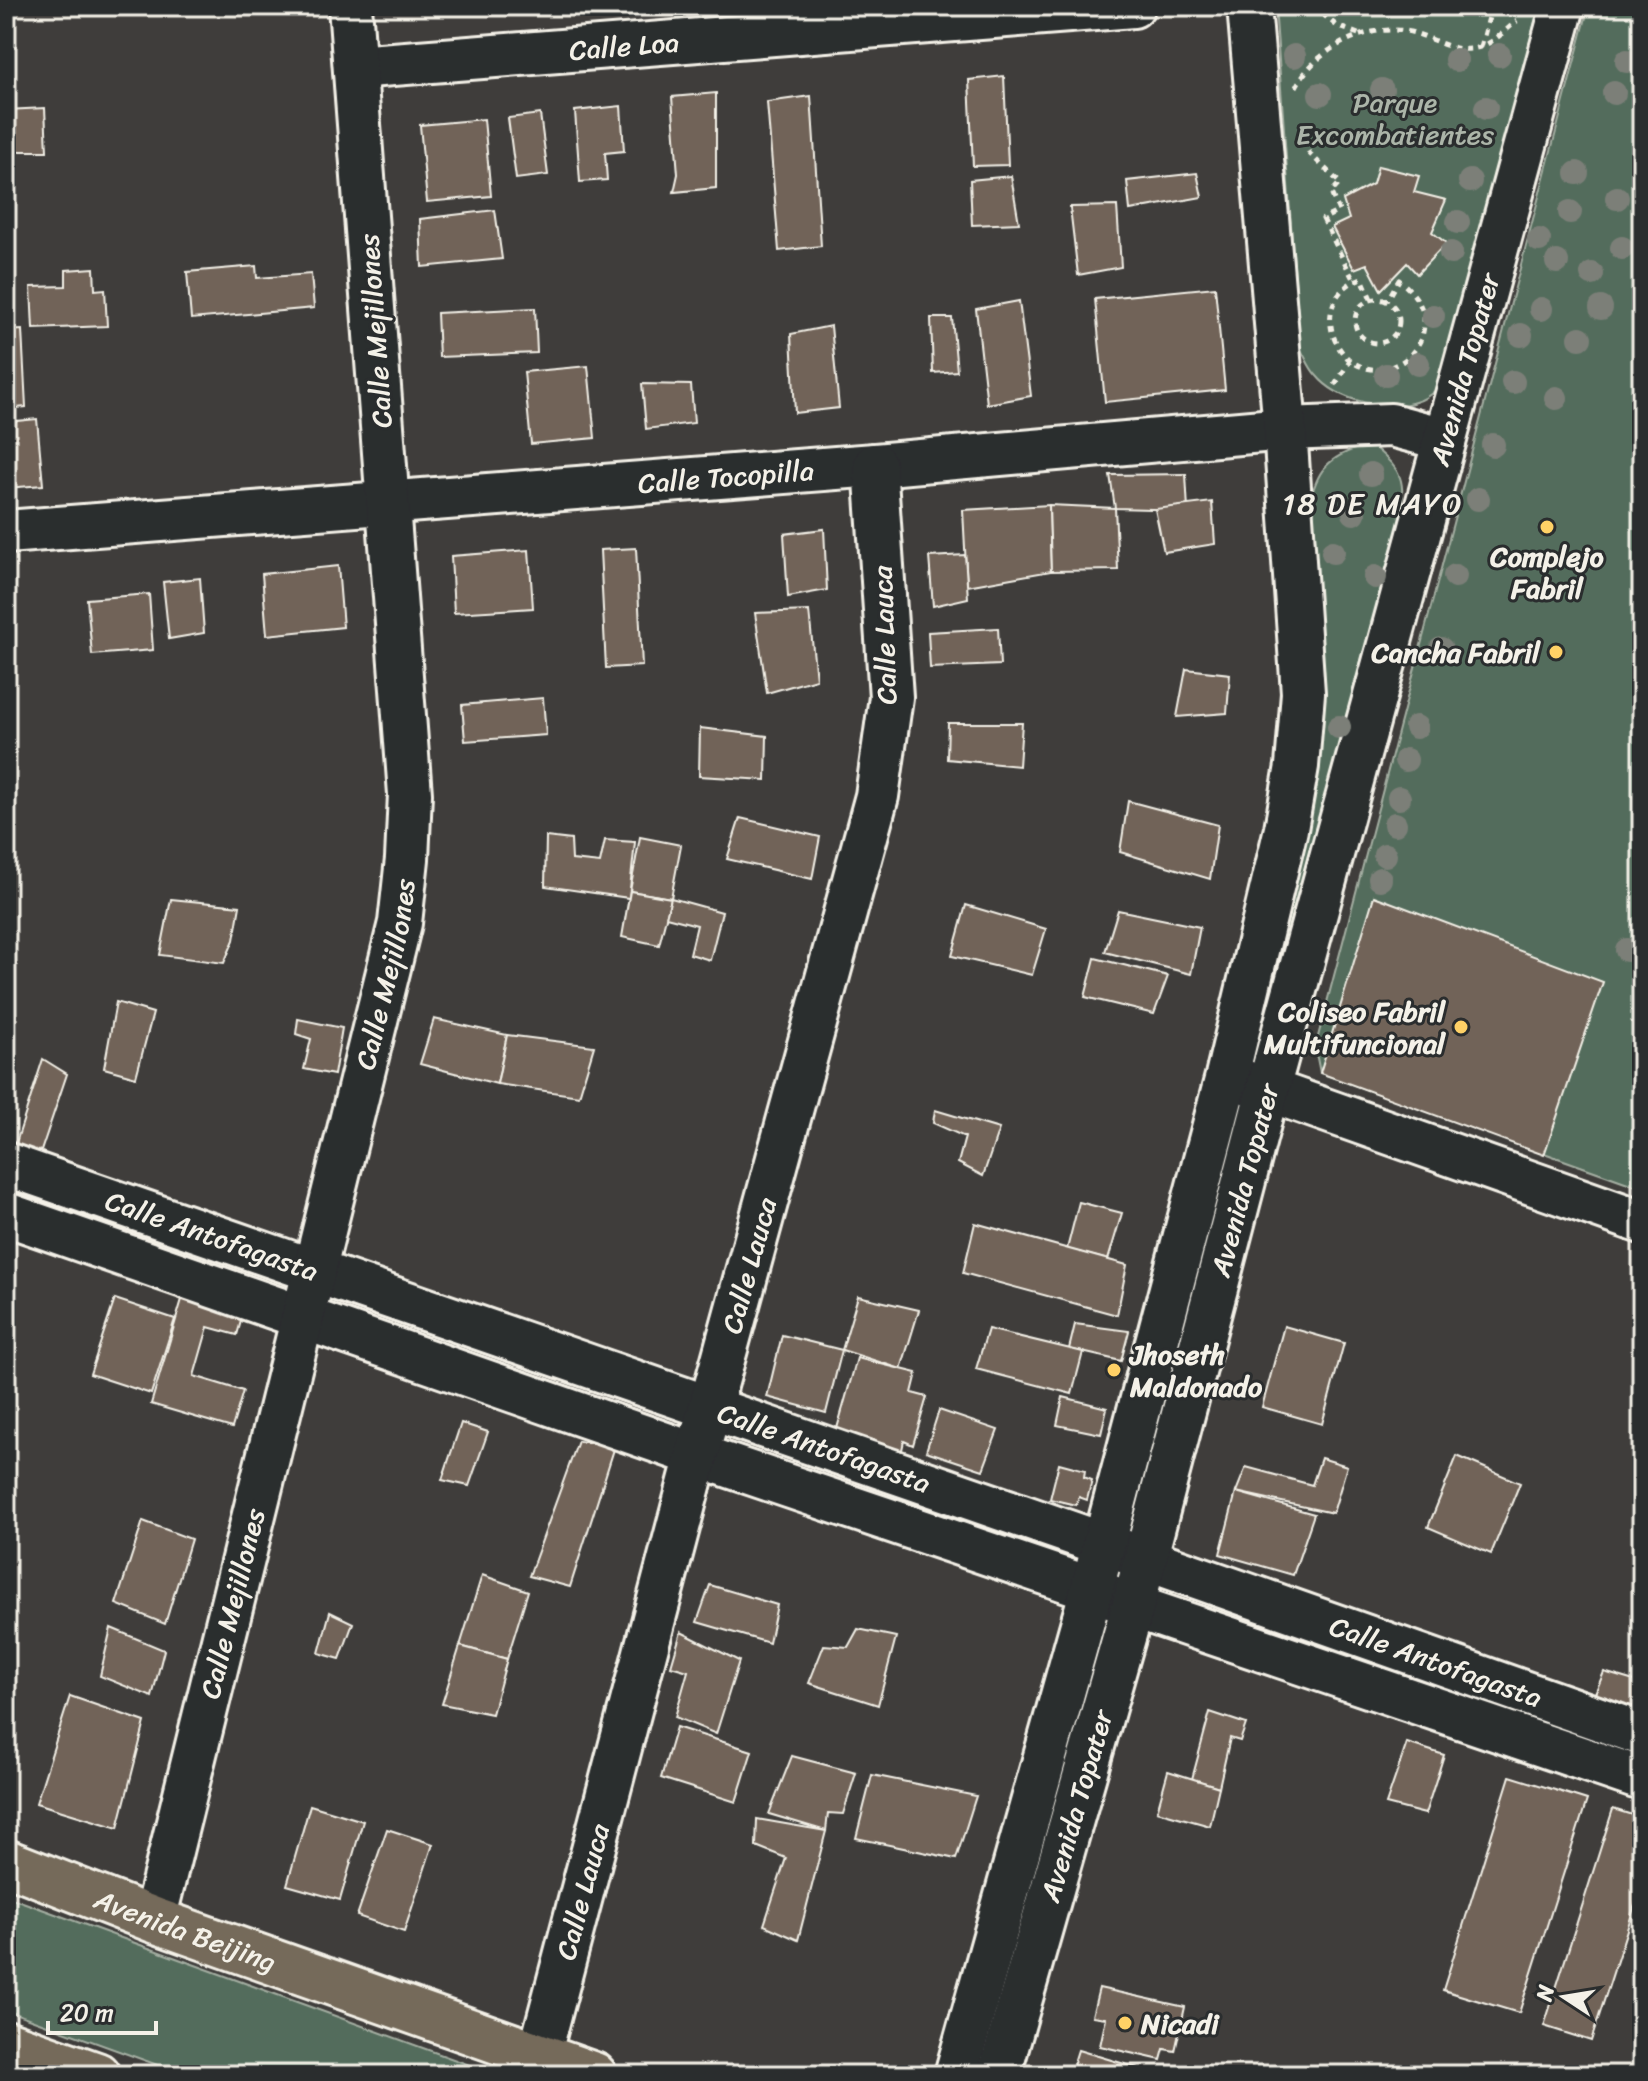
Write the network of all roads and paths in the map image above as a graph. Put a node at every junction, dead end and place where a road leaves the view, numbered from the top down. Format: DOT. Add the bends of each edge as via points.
graph roads {
  1 [pos="350,6"];
  2 [pos="1133,6"];
  3 [pos="1249,6"];
  4 [pos="1492,6"];
  5 [pos="1563,6"];
  6 [pos="1315,7"];
  7 [pos="1521,13"];
  8 [pos="1361,35"];
  9 [pos="1481,47"];
  10 [pos="355,67"];
  11 [pos="1293,94"];
  12 [pos="1298,135"];
  13 [pos="1354,281"];
  14 [pos="1371,299"];
  15 [pos="1387,301"];
  16 [pos="1350,361"];
  17 [pos="1335,385"];
  18 [pos="1285,429"];
  19 [pos="1444,439"];
  20 [pos="875,465"];
  21 [pos="388,503"];
  22 [pos="6,532"];
  23 [pos="1227,1076"];
  24 [pos="1268,1089"];
  25 [pos="6,1164"];
  26 [pos="6,1214"];
  27 [pos="1642,1222"];
  28 [pos="315,1273"];
  29 [pos="304,1318"];
  30 [pos="711,1407"];
  31 [pos="697,1455"];
  32 [pos="1104,1544"];
  33 [pos="1146,1559"];
  34 [pos="1092,1589"];
  35 [pos="1133,1606"];
  36 [pos="1642,1734"];
  37 [pos="1642,1779"];
  38 [pos="6,1862"];
  39 [pos="154,1920"];
  40 [pos="6,2043"];
  41 [pos="539,2056"];
  42 [pos="97,2075"];
  43 [pos="594,2075"];
  44 [pos="956,2075"];
  45 [pos="999,2075"];
  1 -- 10 [label="street, Calle Mejillones"];
  2 -- 10 [label="street, Calle Loa"];
  3 -- 18 [label="street, Avenida Topater"];
  4 -- 9 [label="path"];
  5 -- 19 [label="street, Avenida Topater"];
  6 -- 8 [label="path" via="1337,26"];
  7 -- 9 [label="path"];
  8 -- 9 [label="path" via="1391,29 1454,48"];
  8 -- 11 [label="path" via="1313,63"];
  10 -- 21 [label="street, Calle Mejillones"];
  12 -- 13 [label="path" via="1340,183 1331,193 1339,211 1323,219"];
  13 -- 14 [label="path" via="1362,278"];
  13 -- 16 [label="path" via="1333,305 1330,320 1332,336"];
  14 -- 15 [label="path"];
  14 -- 15 [label="path" via="1359,308 1354,322 1358,335 1375,344 1390,340 1398,328 1397,312"];
  15 -- 16 [label="path" via="1399,280 1420,302 1423,332 1417,347 1407,359 1379,370"];
  16 -- 17 [label="path"];
  18 -- 19 [label="street, Calle Tocopilla" via="1391,425"];
  18 -- 20 [label="street, Calle Tocopilla"];
  18 -- 23 [label="street, Avenida Topater" via="1303,693 1298,751 1286,829"];
  19 -- 24 [label="street, Avenida Topater"];
  20 -- 21 [label="street, Calle Tocopilla"];
  20 -- 30 [label="street, Calle Lauca" via="891,697 877,796"];
  21 -- 22 [label="street, Calle Tocopilla"];
  21 -- 28 [label="street, Calle Mejillones" via="410,794 407,859 400,923"];
  23 -- 24 [label="street"];
  23 -- 32 [label="street, Avenida Topater"];
  24 -- 27 [label="street"];
  24 -- 33 [label="street, Avenida Topater"];
  25 -- 28 [label="street, Calle Antofagasta"];
  26 -- 29 [label="street, Calle Antofagasta"];
  28 -- 29 [label="street, Calle Mejillones"];
  28 -- 30 [label="street, Calle Antofagasta"];
  29 -- 31 [label="street, Calle Antofagasta"];
  29 -- 39 [label="street, Calle Mejillones"];
  30 -- 31 [label="street, Calle Lauca"];
  30 -- 32 [label="street, Calle Antofagasta"];
  31 -- 34 [label="street, Calle Antofagasta"];
  31 -- 41 [label="street, Calle Lauca"];
  32 -- 33 [label="street, Calle Antofagasta"];
  32 -- 34 [label="street, Avenida Topater"];
  33 -- 35 [label="street, Avenida Topater"];
  33 -- 36 [label="street, Calle Antofagasta"];
  34 -- 35 [label="street, Calle Antofagasta"];
  34 -- 44 [label="street, Avenida Topater"];
  35 -- 37 [label="street, Calle Antofagasta"];
  35 -- 45 [label="street, Avenida Topater"];
  38 -- 39 [label="main road, Avenida Beijing"];
  39 -- 41 [label="main road, Avenida Beijing"];
  40 -- 42 [label="main road"];
  41 -- 43 [label="main road, Avenida Beijing"];
}
